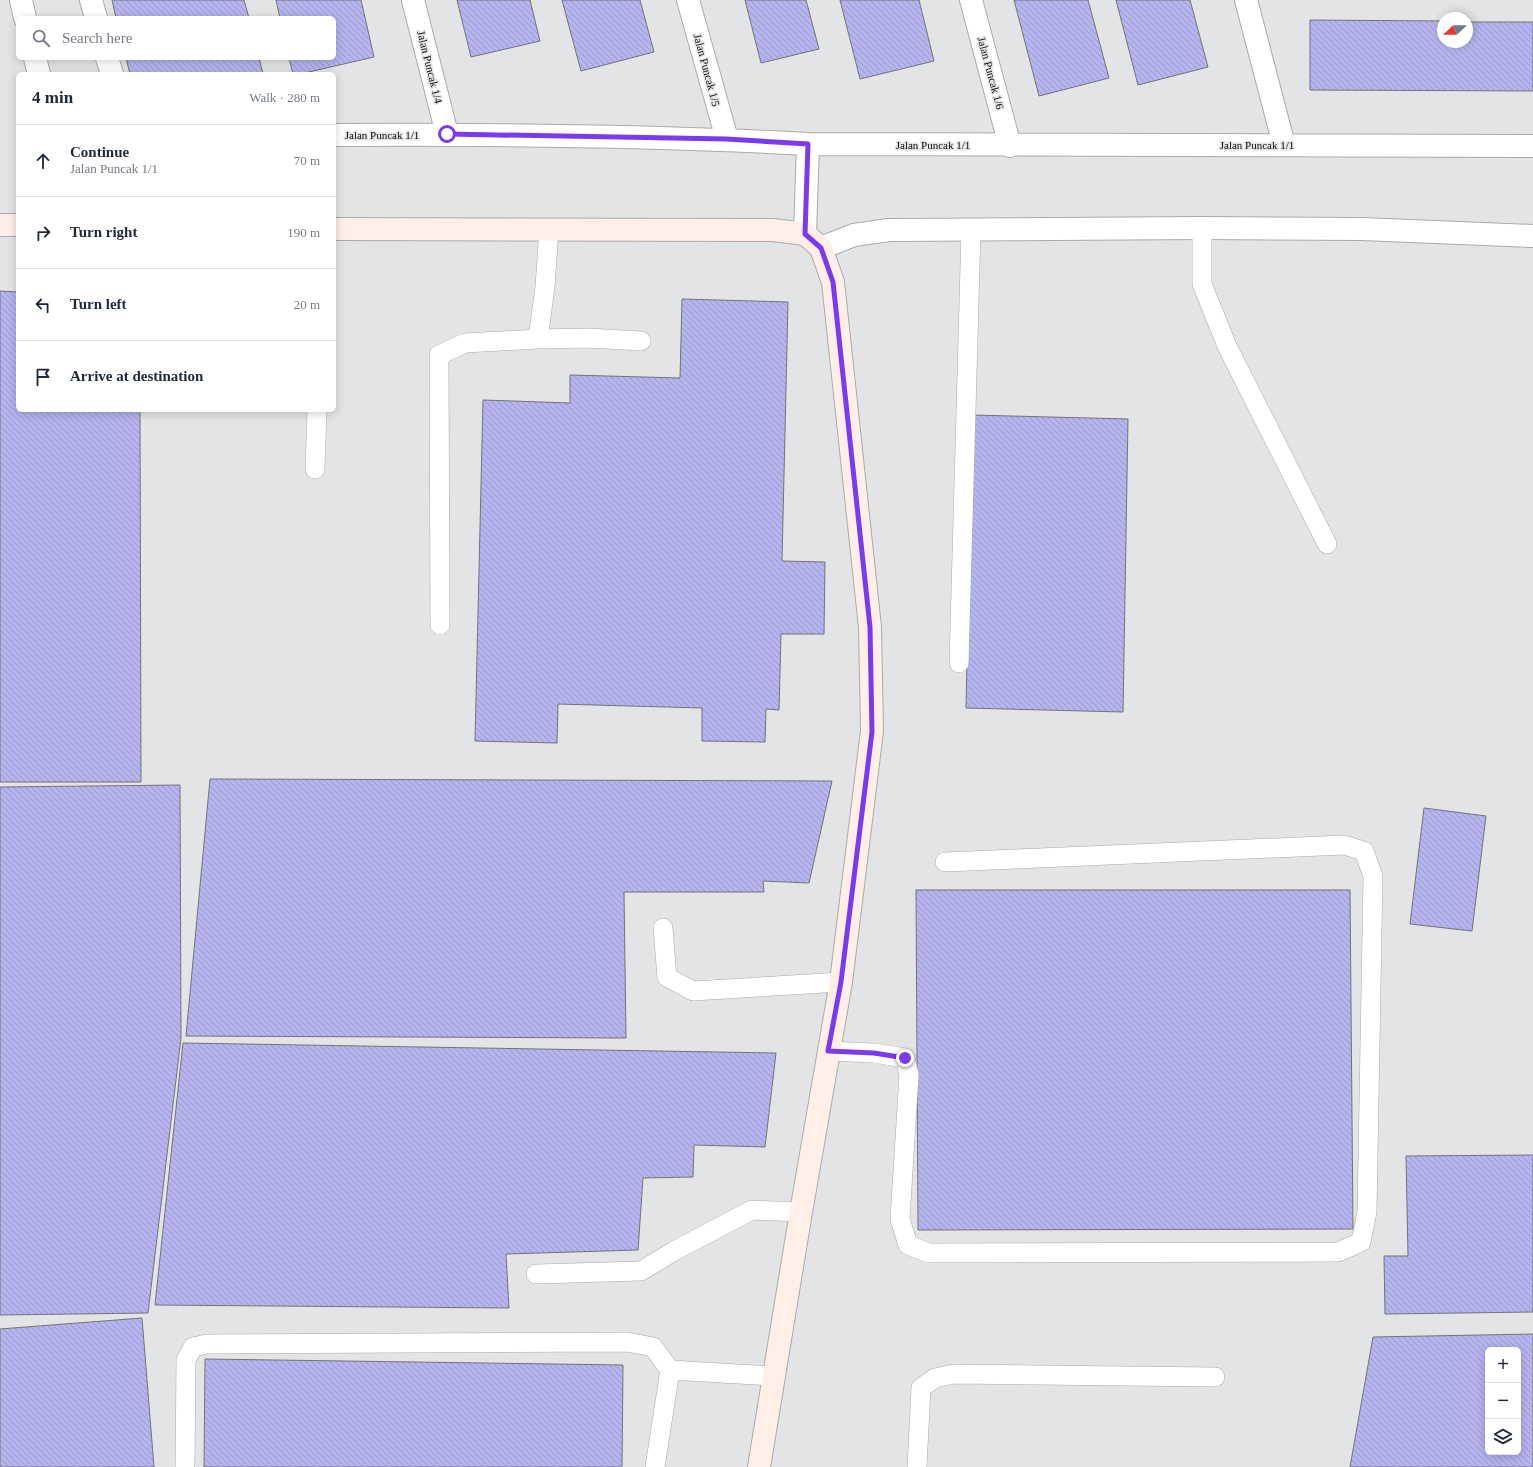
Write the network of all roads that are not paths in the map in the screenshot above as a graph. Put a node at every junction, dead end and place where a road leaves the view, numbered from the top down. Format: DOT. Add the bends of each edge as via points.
graph roads {
  1 [pos="21,0"];
  2 [pos="91,0"];
  3 [pos="413,0"];
  4 [pos="688,0"];
  5 [pos="971,0"];
  6 [pos="1246,0"];
  7 [pos="25,16"];
  8 [pos="95,16"];
  9 [pos="36,60"];
  10 [pos="108,60"];
  11 [pos="38,72"];
  12 [pos="111,72"];
  13 [pos="447,134"];
  14 [pos="336,135"];
  15 [pos="726,139"];
  16 [pos="808,144"];
  17 [pos="1284,145"];
  18 [pos="1010,146"];
  19 [pos="1533,146"];
  20 [pos="0,225"];
  21 [pos="16,225"];
  22 [pos="1202,228"];
  23 [pos="336,229"];
  24 [pos="549,229"];
  25 [pos="971,230"];
  26 [pos="1533,236"];
  27 [pos="813,241"];
  28 [pos="538,339"];
  29 [pos="641,341"];
  30 [pos="317,412"];
  31 [pos="315,469"];
  32 [pos="1327,544"];
  33 [pos="440,625"];
  34 [pos="959,662"];
  35 [pos="945,862"];
  36 [pos="663,928"];
  37 [pos="841,982"];
  38 [pos="828,1051"];
  39 [pos="801,1212"];
  40 [pos="536,1274"];
  41 [pos="670,1370"];
  42 [pos="774,1376"];
  43 [pos="1215,1377"];
  44 [pos="185,1467"];
  45 [pos="655,1467"];
  46 [pos="759,1467"];
  47 [pos="917,1467"];
  1 -- 7 [label="street"];
  2 -- 8 [label="street"];
  3 -- 13 [label="street, Jalan Puncak 1/4"];
  4 -- 15 [label="street, Jalan Puncak 1/5"];
  5 -- 18 [label="street, Jalan Puncak 1/6"];
  6 -- 17 [label="street"];
  9 -- 11 [label="street"];
  10 -- 12 [label="street"];
  13 -- 14 [label="street, Jalan Puncak 1/1"];
  13 -- 15 [label="street, Jalan Puncak 1/1"];
  15 -- 16 [label="street, Jalan Puncak 1/1"];
  16 -- 18 [label="street, Jalan Puncak 1/1"];
  16 -- 27 [label="street"];
  17 -- 18 [label="street, Jalan Puncak 1/1"];
  17 -- 19 [label="street, Jalan Puncak 1/1"];
  20 -- 21 [label="street"];
  22 -- 25 [label="street"];
  22 -- 26 [label="street" via="1362,229"];
  22 -- 32 [label="lane" via="1202,284 1227,346"];
  23 -- 24 [label="street"];
  24 -- 27 [label="street" via="773,230"];
  24 -- 28 [label="lane"];
  25 -- 27 [label="street" via="889,230"];
  25 -- 34 [label="lane"];
  27 -- 37 [label="street" via="833,282 870,627 872,732"];
  28 -- 29 [label="lane"];
  28 -- 33 [label="lane" via="465,343 439,355"];
  30 -- 31 [label="lane"];
  35 -- 38 [label="lane" via="1344,845 1364,851 1373,876 1367,1212 1361,1242 1338,1252 928,1253 908,1245 900,1219 909,1075 905,1058 874,1053"];
  36 -- 37 [label="lane" via="667,977 693,992"];
  37 -- 38 [label="street"];
  38 -- 39 [label="street"];
  39 -- 40 [label="lane" via="752,1210 640,1271"];
  39 -- 42 [label="street"];
  41 -- 42 [label="lane"];
  41 -- 44 [label="lane" via="653,1347 627,1342 207,1344 193,1347 186,1360"];
  41 -- 45 [label="lane"];
  42 -- 46 [label="street"];
  43 -- 47 [label="lane" via="954,1374 935,1378 921,1388"];
}
